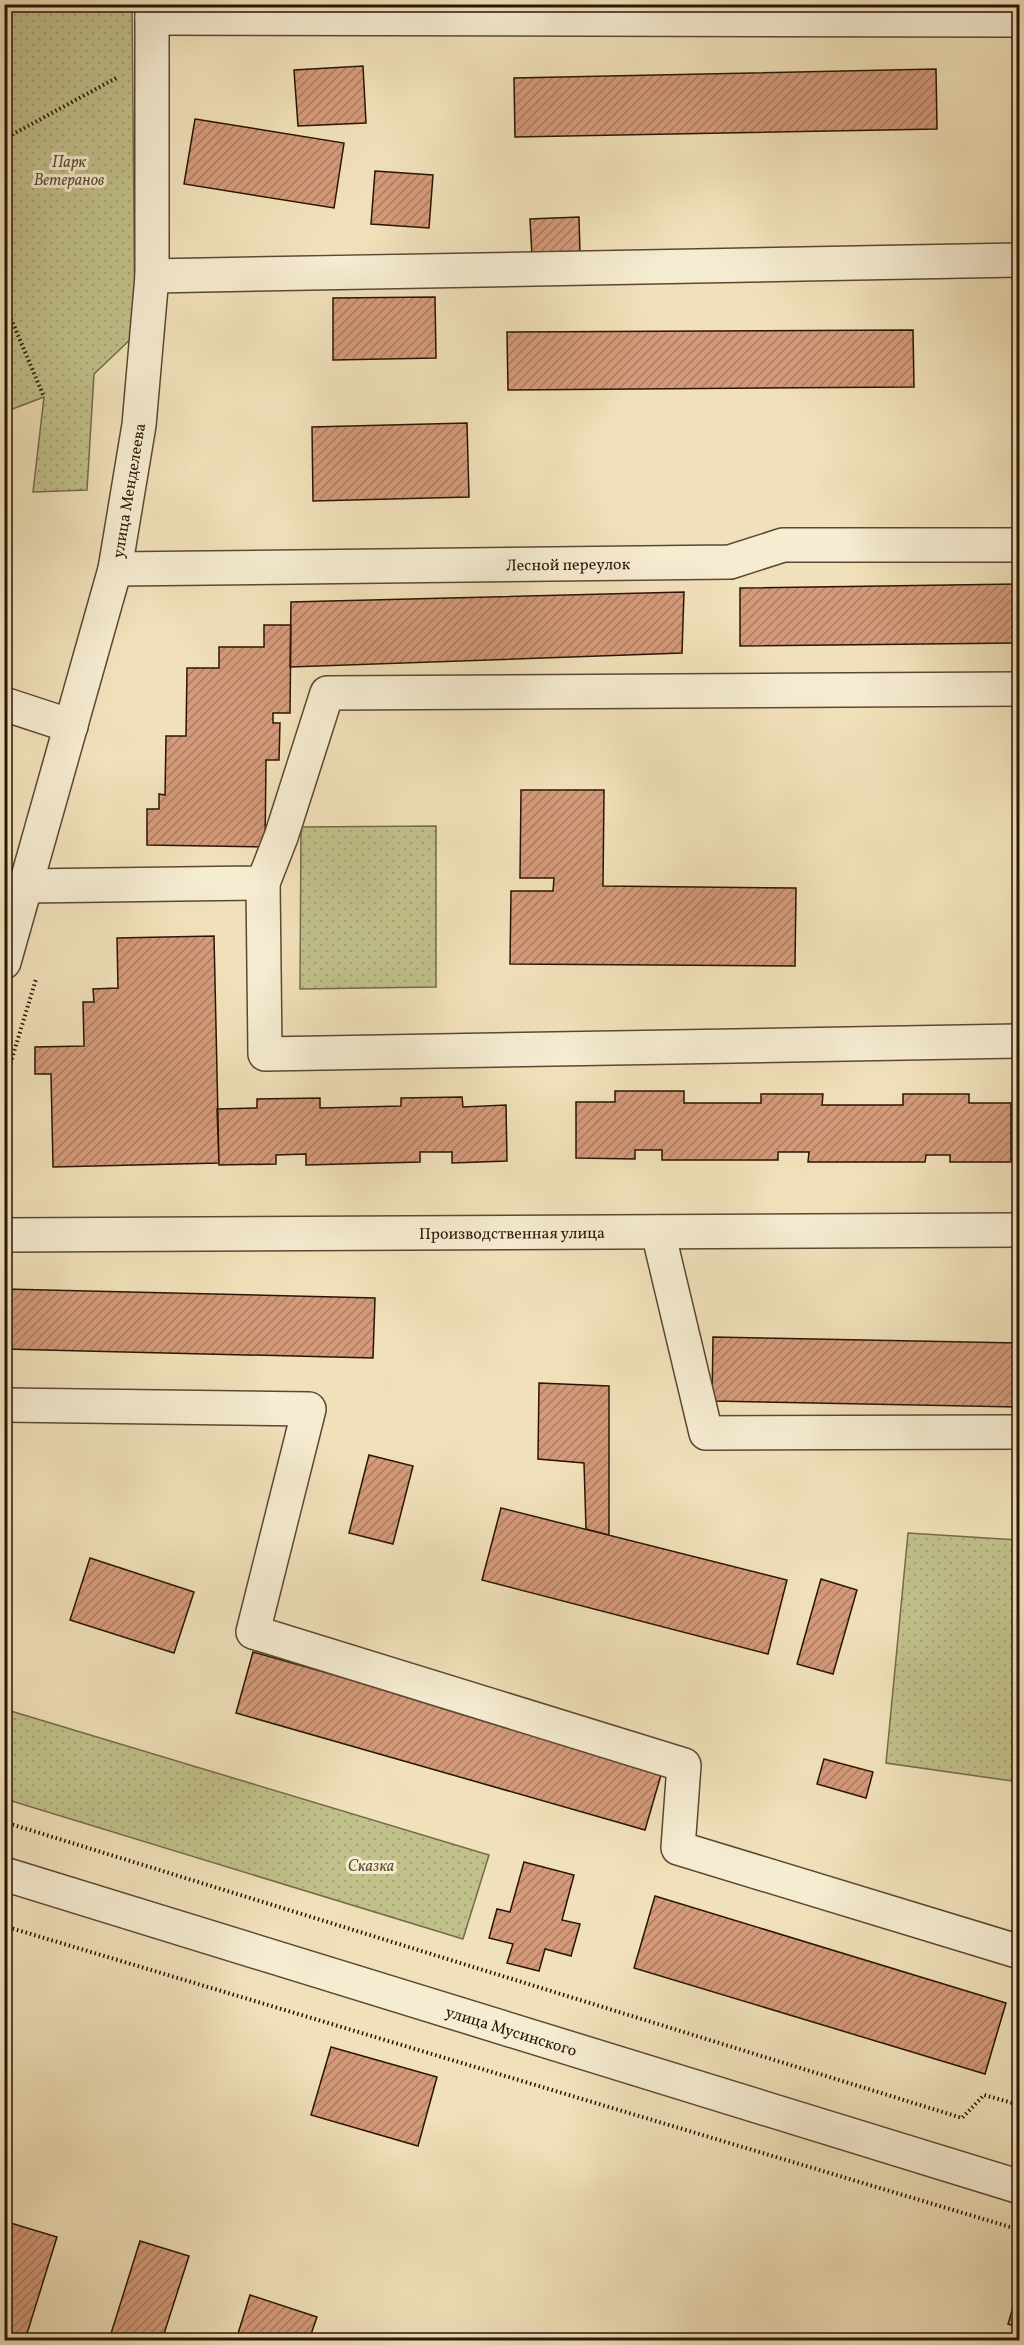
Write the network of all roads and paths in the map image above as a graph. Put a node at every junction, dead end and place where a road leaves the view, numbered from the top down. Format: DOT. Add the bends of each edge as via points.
graph roads {
  1 [pos="152,11"];
  2 [pos="1020,20"];
  3 [pos="153,58"];
  4 [pos="4,140"];
  5 [pos="1020,260"];
  6 [pos="152,276"];
  7 [pos="4,302"];
  8 [pos="44,397"];
  9 [pos="1020,545"];
  10 [pos="115,569"];
  11 [pos="1020,689"];
  12 [pos="4,704"];
  13 [pos="70,726"];
  14 [pos="263,883"];
  15 [pos="26,886"];
  16 [pos="4,962"];
  17 [pos="1020,1041"];
  18 [pos="1020,1230"];
  19 [pos="658,1232"];
  20 [pos="4,1235"];
  21 [pos="4,1405"];
  22 [pos="1020,1432"];
  23 [pos="4,1822"];
  24 [pos="4,1874"];
  25 [pos="4,1926"];
  26 [pos="1020,1952"];
  27 [pos="1020,2105"];
  28 [pos="1020,2187"];
  29 [pos="1020,2230"];
  1 -- 2 [label="street"];
  1 -- 3 [label="street, улица Менделеева"];
  3 -- 4 [label="path"];
  3 -- 6 [label="street, улица Менделеева"];
  5 -- 6 [label="street"];
  6 -- 10 [label="street, улица Менделеева" via="139,424"];
  7 -- 8 [label="path"];
  9 -- 10 [label="street, Лесной переулок" via="783,545 730,562"];
  10 -- 13 [label="street, улица Менделеева"];
  11 -- 14 [label="street" via="327,693"];
  12 -- 13 [label="street"];
  13 -- 15 [label="street, улица Менделеева"];
  14 -- 15 [label="street"];
  14 -- 17 [label="street" via="265,1054"];
  15 -- 16 [label="street, улица Менделеева"];
  18 -- 19 [label="street, Производственная улица"];
  19 -- 20 [label="street, Производственная улица"];
  19 -- 22 [label="street" via="706,1433"];
  21 -- 26 [label="street" via="309,1409 253,1632 684,1765 678,1848"];
  23 -- 27 [label="path" via="962,2118 984,2095"];
  24 -- 28 [label="street, улица Мусинского"];
  25 -- 29 [label="path"];
}
